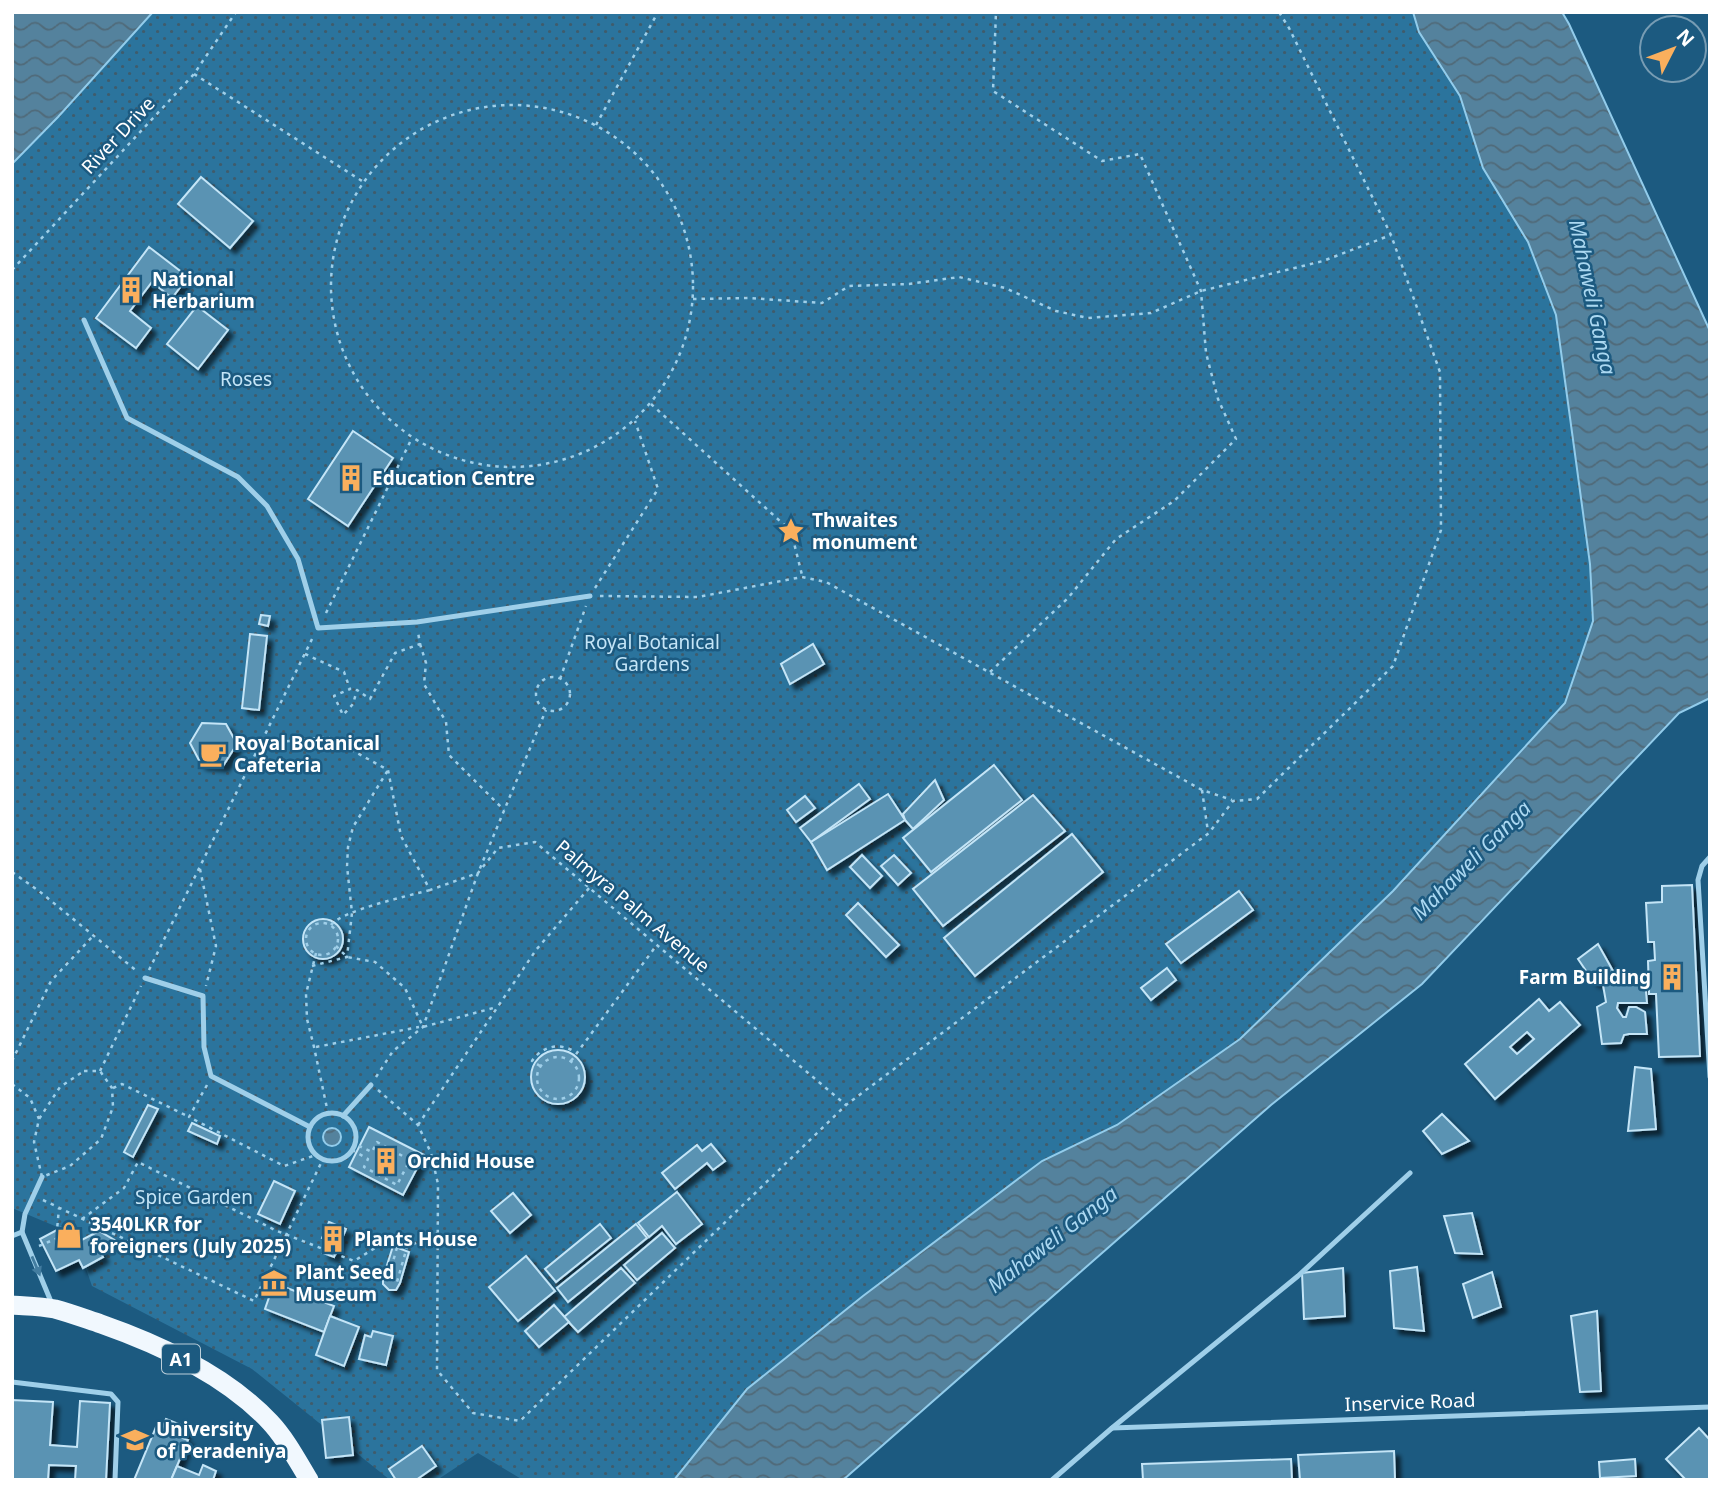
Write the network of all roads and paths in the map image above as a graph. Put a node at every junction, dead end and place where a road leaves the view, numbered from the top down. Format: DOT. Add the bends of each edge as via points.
graph roads {
  1 [pos="236,12"];
  2 [pos="658,12"];
  3 [pos="996,12"];
  4 [pos="1279,12"];
  5 [pos="194,74"];
  6 [pos="596,125"];
  7 [pos="362,181"];
  8 [pos="1391,235"];
  9 [pos="12,270"];
  10 [pos="1201,291"];
  11 [pos="692,299"];
  12 [pos="84,320"];
  13 [pos="651,404"];
  14 [pos="635,421"];
  15 [pos="412,438"];
  16 [pos="802,577"];
  17 [pos="590,596"];
  18 [pos="417,622"];
  19 [pos="318,628"];
  20 [pos="420,644"];
  21 [pos="305,654"];
  22 [pos="990,672"];
  23 [pos="560,679"];
  24 [pos="546,710"];
  25 [pos="261,744"];
  26 [pos="388,770"];
  27 [pos="1202,790"];
  28 [pos="1233,801"];
  29 [pos="504,811"];
  30 [pos="1209,833"];
  31 [pos="1710,857"];
  32 [pos="200,869"];
  33 [pos="12,872"];
  34 [pos="478,873"];
  35 [pos="590,887"];
  36 [pos="429,890"];
  37 [pos="352,913"];
  38 [pos="331,925"];
  39 [pos="93,936"];
  40 [pos="657,944"];
  41 [pos="336,946"];
  42 [pos="316,954"];
  43 [pos="347,957"];
  44 [pos="313,966"];
  45 [pos="145,978"];
  46 [pos="203,996"];
  47 [pos="498,1006"];
  48 [pos="423,1027"];
  49 [pos="314,1047"];
  50 [pos="576,1053"];
  51 [pos="12,1061"];
  52 [pos="571,1061"];
  53 [pos="540,1066"];
  54 [pos="100,1071"];
  55 [pos="212,1076"];
  56 [pos="1710,1077"];
  57 [pos="12,1084"];
  58 [pos="371,1085"];
  59 [pos="113,1088"];
  60 [pos="846,1105"];
  61 [pos="328,1114"];
  62 [pos="343,1116"];
  63 [pos="189,1117"];
  64 [pos="39,1119"];
  65 [pos="418,1125"];
  66 [pos="310,1128"];
  67 [pos="355,1144"];
  68 [pos="352,1150"];
  69 [pos="316,1155"];
  70 [pos="323,1159"];
  71 [pos="1410,1173"];
  72 [pos="42,1177"];
  73 [pos="34,1196"];
  74 [pos="59,1208"];
  75 [pos="82,1219"];
  76 [pos="22,1232"];
  77 [pos="438,1233"];
  78 [pos="12,1236"];
  79 [pos="398,1244"];
  80 [pos="407,1247"];
  81 [pos="29,1250"];
  82 [pos="12,1305"];
  83 [pos="54,1309"];
  84 [pos="12,1382"];
  85 [pos="1710,1407"];
  86 [pos="1112,1429"];
  87 [pos="115,1480"];
  88 [pos="309,1480"];
  89 [pos="1052,1480"];
  1 -- 5 [label="path, River Drive"];
  2 -- 6 [label="path"];
  3 -- 10 [label="path" via="993,91 1102,160 1140,154"];
  4 -- 8 [label="path"];
  5 -- 7 [label="path"];
  5 -- 9 [label="path, River Drive"];
  6 -- 7 [label="path" via="547,107 495,104 443,116 398,142"];
  6 -- 11 [label="path" via="640,157 672,201 691,252"];
  7 -- 15 [label="path" via="340,224 330,271 333,319 348,365 375,406"];
  8 -- 10 [label="path" via="1323,261"];
  8 -- 28 [label="path" via="1440,372 1441,530 1393,666 1257,799"];
  10 -- 11 [label="path" via="1151,313 1088,317 1056,311 1005,288 959,277 849,286 822,303"];
  10 -- 22 [label="path" via="1206,353 1218,399 1236,439 1174,501 1116,539 1068,598"];
  11 -- 13 [label="path" via="679,358"];
  12 -- 19 [label="lane" via="127,418 237,477 267,506 298,559"];
  13 -- 14 [label="path"];
  13 -- 16 [label="path" via="791,531"];
  14 -- 15 [label="path" via="585,453 527,467 467,462"];
  14 -- 17 [label="path" via="658,489"];
  15 -- 19 [label="path"];
  16 -- 17 [label="path" via="698,597"];
  16 -- 22 [label="path" via="826,582"];
  17 -- 18 [label="lane"];
  17 -- 23 [label="path"];
  18 -- 19 [label="lane"];
  18 -- 20 [label="path"];
  19 -- 21 [label="path"];
  20 -- 21 [label="path" via="395,653 370,698 357,690 343,715 334,696 350,689 344,672"];
  20 -- 29 [label="path" via="426,663 424,684 446,722 449,755"];
  21 -- 25 [label="path"];
  22 -- 27 [label="path"];
  23 -- 24 [label="path" via="568,687 568,703 559,710"];
  23 -- 24 [label="path" via="545,679 537,687 536,697"];
  24 -- 29 [label="path"];
  25 -- 26 [label="path" via="328,737"];
  25 -- 32 [label="path"];
  26 -- 36 [label="path" via="401,836"];
  26 -- 37 [label="path" via="353,827 348,846"];
  27 -- 28 [label="path"];
  27 -- 30 [label="path"];
  28 -- 30 [label="path"];
  29 -- 34 [label="path"];
  30 -- 60 [label="path"];
  31 -- 56 [label="lane" via="1698,880"];
  32 -- 45 [label="path"];
  32 -- 46 [label="path" via="216,946"];
  33 -- 39 [label="path"];
  34 -- 35 [label="path, Palmyra Palm Avenue" via="498,848 534,842"];
  34 -- 36 [label="path, Palmyra Palm Avenue"];
  34 -- 48 [label="path"];
  35 -- 40 [label="path, Palmyra Palm Avenue"];
  35 -- 47 [label="path" via="536,950"];
  36 -- 37 [label="path, Palmyra Palm Avenue"];
  37 -- 38 [label="path, Palmyra Palm Avenue"];
  37 -- 43 [label="path"];
  38 -- 41 [label="path" via="337,934"];
  38 -- 42 [label="path" via="317,923 307,932 307,944"];
  39 -- 45 [label="path"];
  39 -- 51 [label="path" via="51,981"];
  40 -- 50 [label="path"];
  40 -- 60 [label="path, Palmyra Palm Avenue"];
  41 -- 42 [label="path" via="332,952"];
  41 -- 43 [label="path"];
  42 -- 44 [label="path"];
  43 -- 44 [label="path"];
  43 -- 48 [label="path" via="375,962 405,988"];
  44 -- 49 [label="path" via="306,993"];
  45 -- 46 [label="lane"];
  45 -- 54 [label="path"];
  46 -- 55 [label="lane" via="204,1047"];
  47 -- 48 [label="path"];
  47 -- 65 [label="path"];
  48 -- 49 [label="path"];
  48 -- 58 [label="path" via="393,1051"];
  49 -- 61 [label="path"];
  50 -- 52 [label="path"];
  50 -- 53 [label="path" via="552,1046 532,1061"];
  52 -- 53 [label="path" via="552,1058"];
  52 -- 53 [label="path" via="579,1081 564,1098 549,1097 540,1089"];
  54 -- 59 [label="path"];
  54 -- 64 [label="path" via="84,1071 60,1087"];
  55 -- 63 [label="path"];
  55 -- 66 [label="lane"];
  57 -- 64 [label="path" via="30,1098"];
  58 -- 62 [label="lane"];
  58 -- 65 [label="path"];
  59 -- 63 [label="path" via="122,1084"];
  59 -- 72 [label="path" via="113,1107 101,1139 70,1166"];
  60 -- 77 [label="path" via="520,1421 473,1413 437,1370"];
  61 -- 62 [label="lane"];
  61 -- 66 [label="lane"];
  62 -- 67 [label="lane" via="354,1128"];
  63 -- 69 [label="path" via="284,1166"];
  64 -- 72 [label="path" via="34,1142"];
  65 -- 77 [label="path" via="438,1184"];
  66 -- 69 [label="lane" via="309,1142"];
  67 -- 68 [label="lane"];
  67 -- 68 [label="path" via="372,1152 377,1142 410,1160 397,1185 364,1167 368,1159"];
  68 -- 70 [label="lane" via="339,1160"];
  69 -- 70 [label="lane"];
  70 -- 75 [label="path" via="254,1301"];
  71 -- 86 [label="lane" via="1298,1276"];
  72 -- 73 [label="lane"];
  73 -- 74 [label="path"];
  73 -- 76 [label="lane"];
  74 -- 75 [label="path"];
  74 -- 81 [label="path" via="60,1237"];
  75 -- 79 [label="path" via="124,1188 138,1161 277,1231 354,1261 388,1240"];
  76 -- 78 [label="lane"];
  76 -- 81 [label="lane"];
  77 -- 80 [label="path"];
  79 -- 80 [label="path"];
  79 -- 80 [label="path" via="388,1279 397,1282"];
  81 -- 83 [label="lane, one-way"];
  82 -- 83 [label="highway, A1"];
  83 -- 88 [label="highway, A1" via="155,1345 224,1383 272,1424"];
  84 -- 87 [label="lane" via="111,1394 118,1402"];
  85 -- 86 [label="lane, Inservice Road"];
  86 -- 89 [label="lane"];
}
